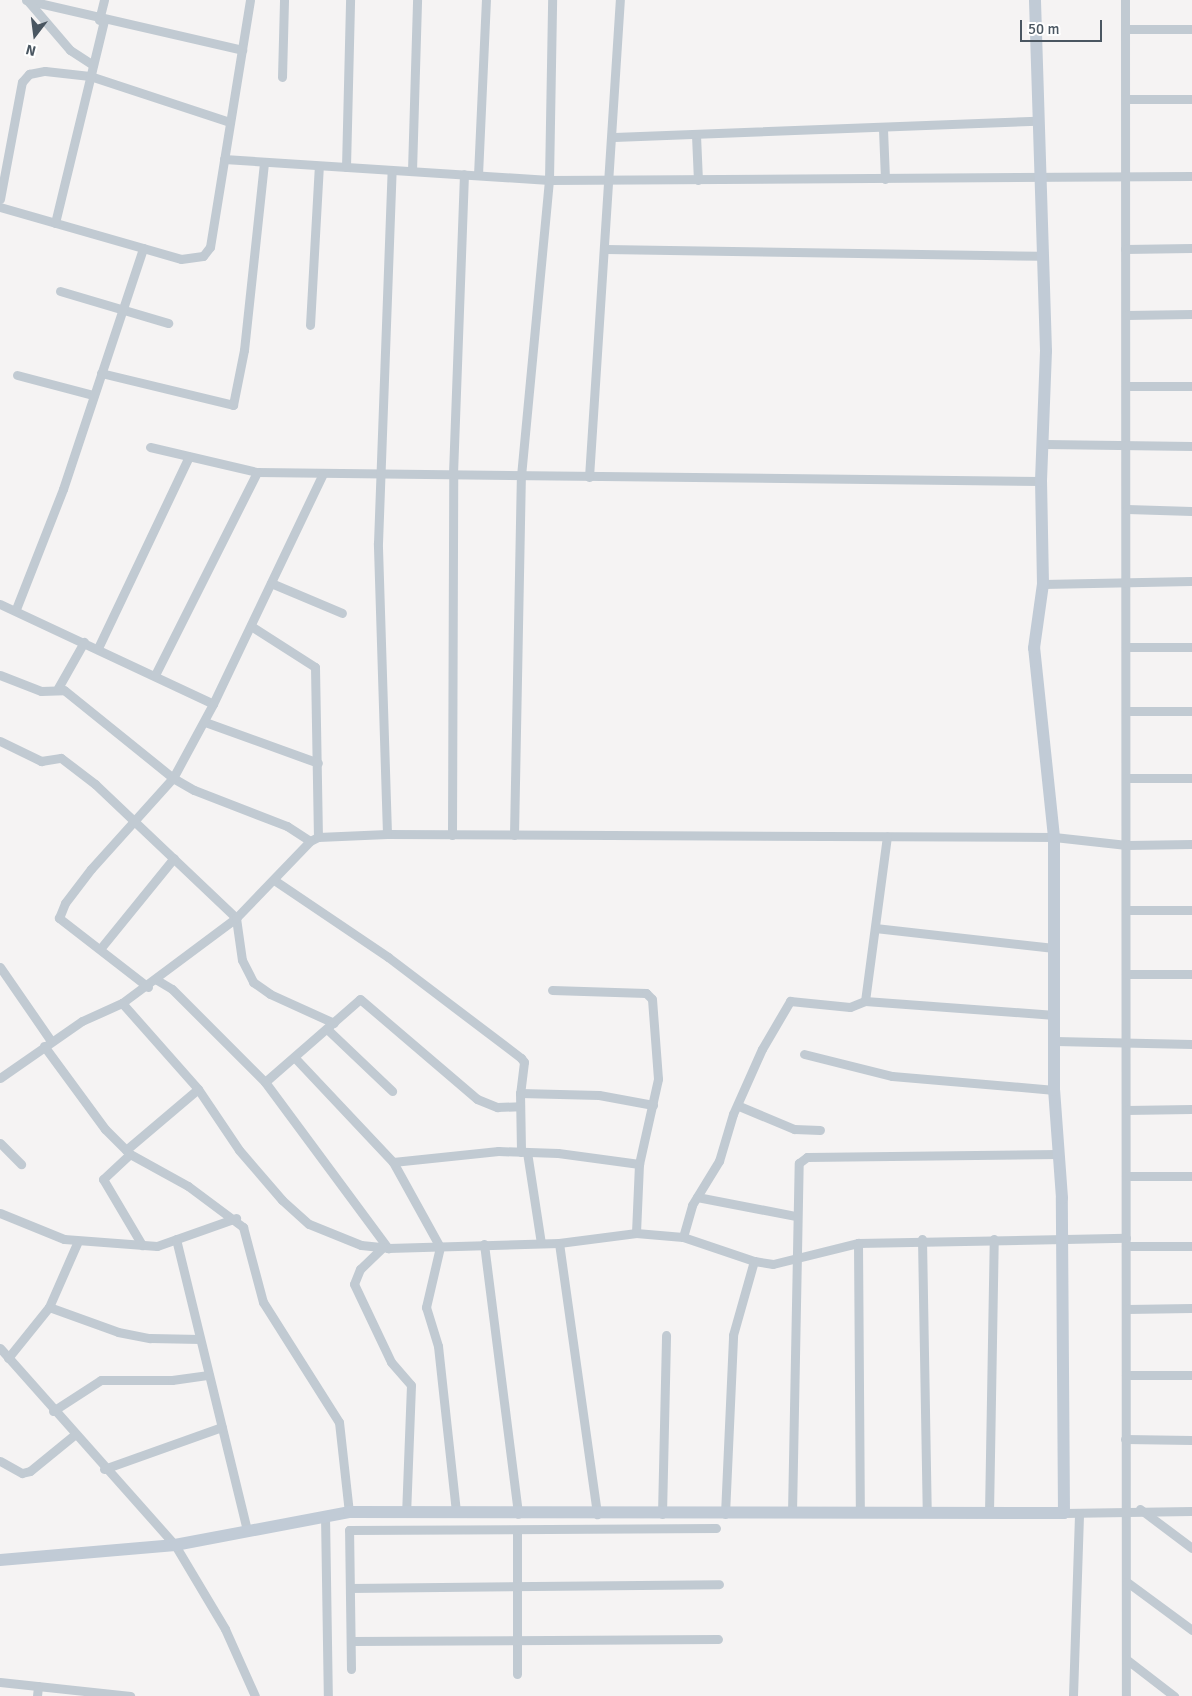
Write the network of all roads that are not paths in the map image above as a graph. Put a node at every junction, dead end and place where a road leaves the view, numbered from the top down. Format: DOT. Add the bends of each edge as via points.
graph roads {
  1 [pos="27,0"];
  2 [pos="104,0"];
  3 [pos="250,0"];
  4 [pos="284,0"];
  5 [pos="350,0"];
  6 [pos="417,0"];
  7 [pos="486,0"];
  8 [pos="552,0"];
  9 [pos="620,0"];
  10 [pos="1035,0"];
  11 [pos="1125,0"];
  12 [pos="102,21"];
  13 [pos="1192,28"];
  14 [pos="1126,29"];
  15 [pos="242,50"];
  16 [pos="93,65"];
  17 [pos="90,76"];
  18 [pos="282,77"];
  19 [pos="1126,99"];
  20 [pos="1192,99"];
  21 [pos="1037,121"];
  22 [pos="230,122"];
  23 [pos="883,129"];
  24 [pos="696,135"];
  25 [pos="614,137"];
  26 [pos="224,159"];
  27 [pos="264,162"];
  28 [pos="319,166"];
  29 [pos="346,167"];
  30 [pos="392,170"];
  31 [pos="412,171"];
  32 [pos="464,174"];
  33 [pos="478,175"];
  34 [pos="1126,176"];
  35 [pos="1192,176"];
  36 [pos="1040,178"];
  37 [pos="885,179"];
  38 [pos="549,180"];
  39 [pos="611,180"];
  40 [pos="698,180"];
  41 [pos="0,199"];
  42 [pos="0,207"];
  43 [pos="55,223"];
  44 [pos="143,248"];
  45 [pos="1192,248"];
  46 [pos="606,249"];
  47 [pos="1124,249"];
  48 [pos="1040,256"];
  49 [pos="60,291"];
  50 [pos="122,309"];
  51 [pos="1192,314"];
  52 [pos="1126,315"];
  53 [pos="168,323"];
  54 [pos="310,325"];
  55 [pos="101,373"];
  56 [pos="17,375"];
  57 [pos="1126,386"];
  58 [pos="1192,386"];
  59 [pos="93,395"];
  60 [pos="1045,444"];
  61 [pos="1124,446"];
  62 [pos="1192,446"];
  63 [pos="150,447"];
  64 [pos="189,456"];
  65 [pos="257,472"];
  66 [pos="382,472"];
  67 [pos="323,473"];
  68 [pos="453,474"];
  69 [pos="521,476"];
  70 [pos="589,477"];
  71 [pos="1041,481"];
  72 [pos="1127,509"];
  73 [pos="1192,511"];
  74 [pos="1126,581"];
  75 [pos="1192,581"];
  76 [pos="271,583"];
  77 [pos="1043,584"];
  78 [pos="0,604"];
  79 [pos="16,609"];
  80 [pos="342,613"];
  81 [pos="251,626"];
  82 [pos="84,642"];
  83 [pos="1126,647"];
  84 [pos="1192,647"];
  85 [pos="98,648"];
  86 [pos="0,675"];
  87 [pos="155,675"];
  88 [pos="58,688"];
  89 [pos="213,704"];
  90 [pos="1126,711"];
  91 [pos="1192,712"];
  92 [pos="204,722"];
  93 [pos="0,741"];
  94 [pos="318,763"];
  95 [pos="173,778"];
  96 [pos="1128,778"];
  97 [pos="1192,778"];
  98 [pos="134,820"];
  99 [pos="387,834"];
  100 [pos="452,835"];
  101 [pos="514,835"];
  102 [pos="888,836"];
  103 [pos="1054,837"];
  104 [pos="314,839"];
  105 [pos="1192,844"];
  106 [pos="1127,845"];
  107 [pos="174,858"];
  108 [pos="274,880"];
  109 [pos="1126,910"];
  110 [pos="1192,910"];
  111 [pos="236,918"];
  112 [pos="875,928"];
  113 [pos="1054,948"];
  114 [pos="100,949"];
  115 [pos="0,967"];
  116 [pos="1126,974"];
  117 [pos="1192,974"];
  118 [pos="157,980"];
  119 [pos="148,987"];
  120 [pos="552,990"];
  121 [pos="865,1001"];
  122 [pos="122,1003"];
  123 [pos="1054,1015"];
  124 [pos="330,1026"];
  125 [pos="1055,1041"];
  126 [pos="47,1044"];
  127 [pos="1126,1044"];
  128 [pos="1192,1044"];
  129 [pos="804,1054"];
  130 [pos="295,1058"];
  131 [pos="1,1076"];
  132 [pos="265,1082"];
  133 [pos="198,1090"];
  134 [pos="1054,1090"];
  135 [pos="392,1091"];
  136 [pos="520,1093"];
  137 [pos="653,1105"];
  138 [pos="520,1106"];
  139 [pos="738,1106"];
  140 [pos="1192,1109"];
  141 [pos="1126,1110"];
  142 [pos="820,1130"];
  143 [pos="0,1143"];
  144 [pos="128,1152"];
  145 [pos="524,1152"];
  146 [pos="1058,1154"];
  147 [pos="393,1162"];
  148 [pos="21,1164"];
  149 [pos="639,1164"];
  150 [pos="1126,1176"];
  151 [pos="1192,1176"];
  152 [pos="697,1197"];
  153 [pos="0,1213"];
  154 [pos="796,1216"];
  155 [pos="236,1218"];
  156 [pos="636,1233"];
  157 [pos="683,1237"];
  158 [pos="176,1239"];
  159 [pos="922,1239"];
  160 [pos="994,1239"];
  161 [pos="1063,1240"];
  162 [pos="78,1241"];
  163 [pos="1126,1242"];
  164 [pos="541,1243"];
  165 [pos="559,1243"];
  166 [pos="858,1243"];
  167 [pos="484,1244"];
  168 [pos="142,1245"];
  169 [pos="440,1246"];
  170 [pos="1192,1246"];
  171 [pos="385,1248"];
  172 [pos="794,1260"];
  173 [pos="754,1261"];
  174 [pos="49,1307"];
  175 [pos="1192,1308"];
  176 [pos="1127,1309"];
  177 [pos="666,1335"];
  178 [pos="200,1339"];
  179 [pos="0,1348"];
  180 [pos="8,1358"];
  181 [pos="209,1375"];
  182 [pos="1126,1375"];
  183 [pos="1192,1375"];
  184 [pos="53,1411"];
  185 [pos="222,1427"];
  186 [pos="74,1435"];
  187 [pos="1125,1439"];
  188 [pos="1192,1440"];
  189 [pos="0,1461"];
  190 [pos="104,1469"];
  191 [pos="1140,1509"];
  192 [pos="1126,1511"];
  193 [pos="1192,1511"];
  194 [pos="349,1512"];
  195 [pos="406,1513"];
  196 [pos="456,1513"];
  197 [pos="792,1513"];
  198 [pos="860,1513"];
  199 [pos="927,1513"];
  200 [pos="989,1513"];
  201 [pos="1064,1513"];
  202 [pos="1079,1513"];
  203 [pos="518,1514"];
  204 [pos="597,1514"];
  205 [pos="662,1514"];
  206 [pos="725,1514"];
  207 [pos="325,1515"];
  208 [pos="716,1528"];
  209 [pos="517,1530"];
  210 [pos="247,1531"];
  211 [pos="175,1545"];
  212 [pos="1192,1548"];
  213 [pos="0,1560"];
  214 [pos="1127,1582"];
  215 [pos="719,1584"];
  216 [pos="517,1586"];
  217 [pos="350,1588"];
  218 [pos="1192,1630"];
  219 [pos="718,1639"];
  220 [pos="351,1641"];
  221 [pos="518,1641"];
  222 [pos="1126,1659"];
  223 [pos="351,1669"];
  224 [pos="517,1674"];
  225 [pos="0,1682"];
  226 [pos="38,1686"];
  227 [pos="117,1695"];
  228 [pos="36,1696"];
  229 [pos="130,1696"];
  230 [pos="255,1696"];
  231 [pos="328,1696"];
  232 [pos="1073,1696"];
  233 [pos="1126,1696"];
  234 [pos="1174,1696"];
  1 -- 12 [label="street"];
  1 -- 16 [label="street" via="70,50"];
  2 -- 12 [label="street"];
  3 -- 15 [label="street"];
  4 -- 18 [label="street"];
  5 -- 29 [label="street"];
  6 -- 31 [label="street"];
  7 -- 33 [label="street"];
  8 -- 38 [label="street"];
  9 -- 25 [label="street"];
  10 -- 21 [label="street"];
  11 -- 14 [label="street"];
  12 -- 15 [label="street"];
  12 -- 16 [label="street"];
  13 -- 14 [label="street"];
  14 -- 19 [label="street"];
  15 -- 22 [label="street"];
  16 -- 17 [label="street"];
  17 -- 22 [label="street"];
  17 -- 41 [label="street" via="44,71 29,74 22,82"];
  17 -- 43 [label="street"];
  19 -- 20 [label="street"];
  19 -- 34 [label="street"];
  21 -- 23 [label="street"];
  21 -- 36 [label="street"];
  22 -- 26 [label="street"];
  23 -- 24 [label="street"];
  23 -- 37 [label="street"];
  24 -- 25 [label="street"];
  24 -- 40 [label="street"];
  25 -- 39 [label="street"];
  26 -- 27 [label="street"];
  26 -- 44 [label="street" via="210,247 203,256 181,259"];
  27 -- 28 [label="street"];
  27 -- 55 [label="street" via="244,350 233,405"];
  28 -- 29 [label="street"];
  28 -- 54 [label="street"];
  29 -- 30 [label="street"];
  30 -- 31 [label="street"];
  30 -- 66 [label="street"];
  31 -- 32 [label="street"];
  32 -- 33 [label="street"];
  32 -- 68 [label="street"];
  33 -- 38 [label="street"];
  34 -- 35 [label="street"];
  34 -- 36 [label="street"];
  34 -- 47 [label="street"];
  36 -- 37 [label="street"];
  36 -- 48 [label="street"];
  37 -- 40 [label="street"];
  38 -- 39 [label="street"];
  38 -- 69 [label="street"];
  39 -- 40 [label="street"];
  39 -- 46 [label="street"];
  42 -- 43 [label="street"];
  43 -- 44 [label="street"];
  44 -- 50 [label="street"];
  45 -- 47 [label="street"];
  46 -- 48 [label="street"];
  46 -- 70 [label="street"];
  47 -- 52 [label="street"];
  48 -- 60 [label="street" via="1046,351"];
  49 -- 50 [label="street"];
  50 -- 53 [label="street"];
  50 -- 55 [label="street"];
  51 -- 52 [label="street"];
  52 -- 57 [label="street"];
  55 -- 59 [label="street"];
  56 -- 59 [label="street"];
  57 -- 58 [label="street"];
  57 -- 61 [label="street"];
  59 -- 79 [label="street" via="63,488"];
  60 -- 61 [label="street"];
  60 -- 71 [label="street"];
  61 -- 62 [label="street"];
  61 -- 72 [label="street"];
  63 -- 64 [label="street"];
  64 -- 65 [label="street"];
  64 -- 85 [label="street"];
  65 -- 67 [label="street"];
  65 -- 87 [label="street"];
  66 -- 67 [label="street"];
  66 -- 68 [label="street"];
  66 -- 99 [label="street" via="378,543"];
  67 -- 76 [label="street"];
  68 -- 69 [label="street"];
  68 -- 100 [label="street"];
  69 -- 70 [label="street"];
  69 -- 101 [label="street"];
  70 -- 71 [label="street"];
  71 -- 77 [label="street"];
  72 -- 73 [label="street"];
  72 -- 74 [label="street"];
  74 -- 75 [label="street"];
  74 -- 77 [label="street"];
  74 -- 83 [label="street"];
  76 -- 80 [label="street"];
  76 -- 81 [label="street"];
  77 -- 103 [label="street" via="1034,648"];
  78 -- 79 [label="street"];
  79 -- 82 [label="street"];
  81 -- 89 [label="street"];
  81 -- 94 [label="street" via="315,667"];
  82 -- 85 [label="street"];
  82 -- 88 [label="street"];
  83 -- 84 [label="street"];
  83 -- 90 [label="street"];
  85 -- 87 [label="street"];
  86 -- 88 [label="street" via="41,691"];
  87 -- 89 [label="street"];
  88 -- 95 [label="street"];
  89 -- 92 [label="street"];
  90 -- 91 [label="street"];
  90 -- 96 [label="street"];
  92 -- 94 [label="street"];
  92 -- 95 [label="street"];
  93 -- 98 [label="street" via="41,761 61,758"];
  94 -- 104 [label="street"];
  95 -- 98 [label="street"];
  95 -- 104 [label="street"];
  96 -- 97 [label="street"];
  96 -- 106 [label="street"];
  98 -- 107 [label="street"];
  98 -- 114 [label="street" via="65,903 59,918"];
  99 -- 100 [label="street"];
  99 -- 104 [label="street"];
  100 -- 101 [label="street"];
  101 -- 102 [label="street"];
  102 -- 103 [label="street"];
  102 -- 112 [label="street"];
  103 -- 106 [label="street"];
  103 -- 113 [label="street"];
  104 -- 108 [label="street"];
  105 -- 106 [label="street"];
  106 -- 109 [label="street"];
  107 -- 111 [label="street"];
  107 -- 114 [label="street"];
  108 -- 111 [label="street"];
  108 -- 136 [label="street" via="388,957 513,1049 524,1062"];
  109 -- 110 [label="street"];
  109 -- 116 [label="street"];
  111 -- 118 [label="street"];
  111 -- 124 [label="street" via="242,960 253,982"];
  112 -- 113 [label="street"];
  112 -- 121 [label="street"];
  113 -- 123 [label="street"];
  114 -- 119 [label="street"];
  115 -- 126 [label="street"];
  116 -- 117 [label="street"];
  116 -- 127 [label="street"];
  118 -- 119 [label="street"];
  118 -- 132 [label="street" via="172,989"];
  119 -- 122 [label="street"];
  120 -- 137 [label="street" via="650,995 658,1078"];
  121 -- 123 [label="street"];
  121 -- 139 [label="street" via="850,1007 790,1001 762,1049"];
  122 -- 126 [label="street" via="82,1021"];
  122 -- 133 [label="street"];
  123 -- 125 [label="street"];
  124 -- 130 [label="street"];
  124 -- 135 [label="street"];
  124 -- 138 [label="street" via="360,999 477,1099 497,1107"];
  125 -- 127 [label="street"];
  125 -- 134 [label="street"];
  126 -- 131 [label="street"];
  126 -- 144 [label="street" via="105,1129"];
  127 -- 128 [label="street"];
  127 -- 141 [label="street"];
  129 -- 134 [label="street" via="892,1076"];
  130 -- 132 [label="street"];
  130 -- 147 [label="street"];
  132 -- 171 [label="street"];
  133 -- 144 [label="street"];
  133 -- 171 [label="street" via="239,1150 309,1224 361,1245"];
  134 -- 146 [label="street"];
  136 -- 137 [label="street" via="599,1095"];
  136 -- 138 [label="street"];
  137 -- 149 [label="street"];
  138 -- 145 [label="street"];
  139 -- 142 [label="street" via="794,1129"];
  139 -- 152 [label="street" via="719,1161"];
  140 -- 141 [label="street"];
  141 -- 150 [label="street"];
  143 -- 148 [label="street"];
  144 -- 155 [label="street"];
  144 -- 168 [label="street" via="103,1179"];
  145 -- 147 [label="street" via="459,1152"];
  145 -- 149 [label="street"];
  145 -- 164 [label="street"];
  146 -- 154 [label="street" via="807,1156 799,1163"];
  146 -- 161 [label="street"];
  147 -- 169 [label="street"];
  149 -- 156 [label="street"];
  150 -- 151 [label="street"];
  150 -- 163 [label="street"];
  152 -- 154 [label="street"];
  152 -- 157 [label="street"];
  153 -- 162 [label="street" via="51,1236"];
  154 -- 172 [label="street"];
  155 -- 158 [label="street"];
  155 -- 194 [label="street" via="246,1236 255,1281 263,1302 339,1422"];
  156 -- 157 [label="street"];
  156 -- 165 [label="street"];
  157 -- 173 [label="street"];
  158 -- 168 [label="street" via="162,1245"];
  158 -- 178 [label="street"];
  159 -- 160 [label="street"];
  159 -- 166 [label="street"];
  159 -- 199 [label="street"];
  160 -- 161 [label="street"];
  160 -- 200 [label="street"];
  161 -- 163 [label="street"];
  161 -- 201 [label="street"];
  162 -- 168 [label="street"];
  162 -- 174 [label="street"];
  163 -- 170 [label="street"];
  163 -- 176 [label="street"];
  164 -- 165 [label="street"];
  164 -- 167 [label="street"];
  165 -- 204 [label="street"];
  166 -- 172 [label="street"];
  166 -- 198 [label="street"];
  167 -- 169 [label="street"];
  167 -- 203 [label="street"];
  169 -- 171 [label="street"];
  169 -- 196 [label="street" via="426,1308 438,1346"];
  171 -- 195 [label="street" via="360,1268 354,1284 391,1362 411,1385"];
  172 -- 173 [label="street" via="773,1264"];
  172 -- 197 [label="street"];
  173 -- 206 [label="street" via="733,1335"];
  174 -- 178 [label="street" via="118,1332 150,1338"];
  174 -- 180 [label="street"];
  175 -- 176 [label="street"];
  176 -- 182 [label="street"];
  177 -- 205 [label="street"];
  178 -- 181 [label="street"];
  179 -- 180 [label="street"];
  180 -- 184 [label="street"];
  181 -- 184 [label="street" via="172,1380 101,1380"];
  181 -- 185 [label="street"];
  182 -- 183 [label="street"];
  182 -- 187 [label="street"];
  184 -- 186 [label="street"];
  185 -- 190 [label="street"];
  185 -- 210 [label="street"];
  186 -- 189 [label="street" via="30,1471 22,1472"];
  186 -- 190 [label="street"];
  187 -- 188 [label="street"];
  187 -- 192 [label="street"];
  190 -- 211 [label="street"];
  191 -- 192 [label="street"];
  191 -- 193 [label="street"];
  191 -- 212 [label="street"];
  192 -- 202 [label="street"];
  192 -- 214 [label="street"];
  194 -- 195 [label="street"];
  194 -- 207 [label="street"];
  195 -- 196 [label="street"];
  196 -- 203 [label="street"];
  197 -- 198 [label="street"];
  197 -- 206 [label="street"];
  198 -- 199 [label="street"];
  199 -- 200 [label="street"];
  200 -- 201 [label="street"];
  201 -- 202 [label="street"];
  202 -- 232 [label="street"];
  203 -- 204 [label="street"];
  204 -- 205 [label="street"];
  205 -- 206 [label="street"];
  207 -- 210 [label="street"];
  207 -- 231 [label="street"];
  208 -- 209 [label="street"];
  209 -- 216 [label="street"];
  209 -- 217 [label="street" via="349,1530"];
  210 -- 211 [label="street"];
  211 -- 213 [label="street"];
  211 -- 230 [label="street" via="225,1629"];
  214 -- 218 [label="street"];
  214 -- 222 [label="street"];
  215 -- 216 [label="street"];
  216 -- 217 [label="street"];
  216 -- 221 [label="street"];
  217 -- 220 [label="street"];
  219 -- 221 [label="street"];
  220 -- 221 [label="street"];
  220 -- 223 [label="street"];
  221 -- 224 [label="street"];
  222 -- 233 [label="street"];
  222 -- 234 [label="street"];
  225 -- 226 [label="street"];
  226 -- 227 [label="street"];
  226 -- 228 [label="street"];
  227 -- 229 [label="street"];
}
